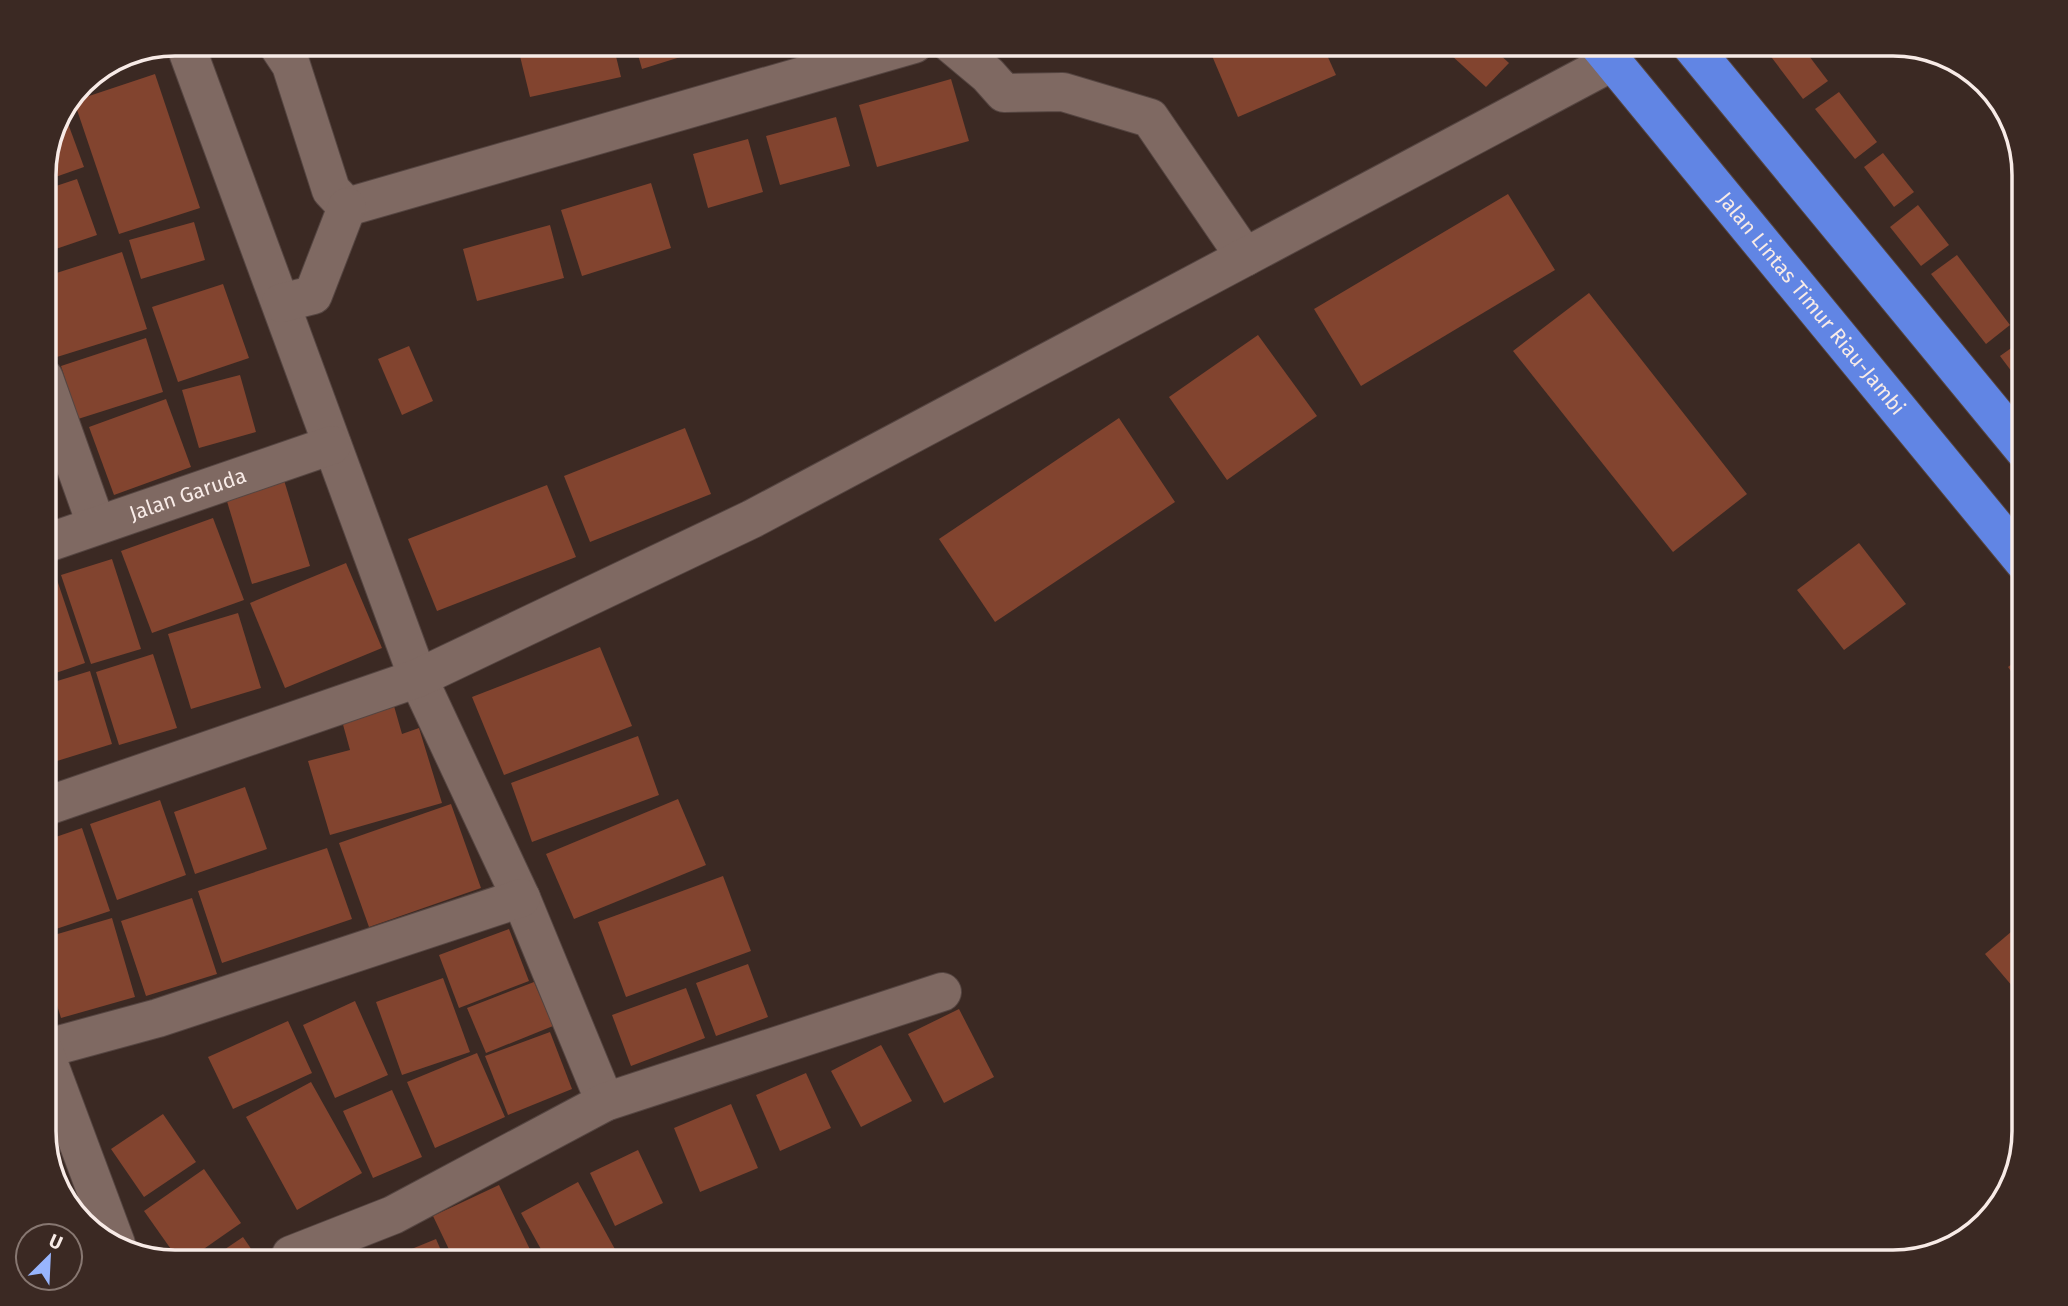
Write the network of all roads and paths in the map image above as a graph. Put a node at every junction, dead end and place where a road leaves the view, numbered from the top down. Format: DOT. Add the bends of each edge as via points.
graph roads {
  1 [pos="189,56"];
  2 [pos="285,56"];
  3 [pos="872,56"];
  4 [pos="965,56"];
  5 [pos="1600,56"];
  6 [pos="1607,56"];
  7 [pos="1699,56"];
  8 [pos="347,207"];
  9 [pos="1245,257"];
  10 [pos="282,303"];
  11 [pos="56,412"];
  12 [pos="2012,435"];
  13 [pos="331,445"];
  14 [pos="96,524"];
  15 [pos="56,539"];
  16 [pos="2012,547"];
  17 [pos="418,678"];
  18 [pos="56,803"];
  19 [pos="521,898"];
  20 [pos="942,992"];
  21 [pos="56,1047"];
  22 [pos="56,1082"];
  23 [pos="605,1101"];
  24 [pos="111,1231"];
  25 [pos="304,1250"];
  1 -- 10 [label="street"];
  2 -- 8 [label="street" via="331,190"];
  3 -- 8 [label="street"];
  4 -- 9 [label="street" via="1004,93 1062,92 1150,118"];
  5 -- 9 [label="street"];
  6 -- 16 [label="highway, Jalan Lintas Timur Riau-Jambi"];
  7 -- 12 [label="highway"];
  8 -- 10 [label="street" via="313,295"];
  9 -- 17 [label="street" via="752,519"];
  10 -- 13 [label="street"];
  11 -- 14 [label="street"];
  13 -- 14 [label="street, Jalan Garuda"];
  13 -- 17 [label="street"];
  14 -- 15 [label="street, Jalan Garuda"];
  17 -- 18 [label="street"];
  17 -- 19 [label="street"];
  19 -- 21 [label="street" via="158,1018"];
  19 -- 23 [label="street"];
  20 -- 23 [label="street"];
  22 -- 24 [label="street"];
  23 -- 25 [label="street" via="393,1215"];
}
